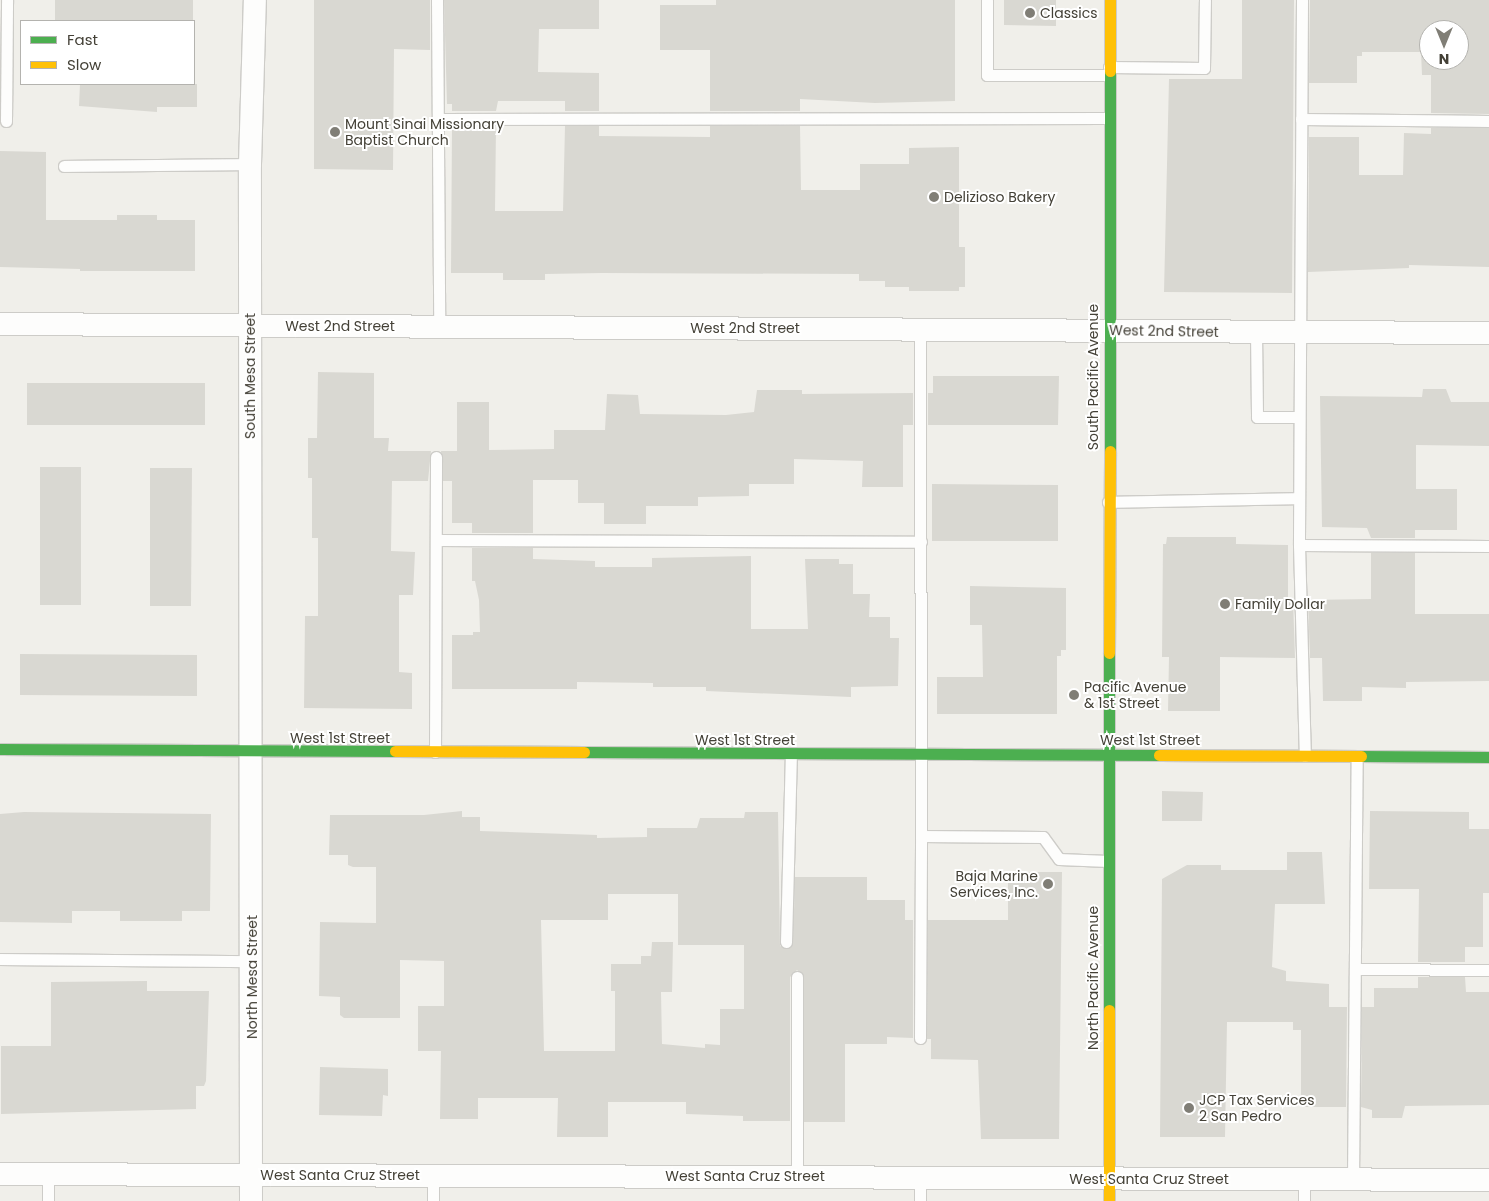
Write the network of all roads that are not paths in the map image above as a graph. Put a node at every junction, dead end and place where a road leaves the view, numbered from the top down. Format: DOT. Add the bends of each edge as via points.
graph roads {
  1 [pos="8,0"];
  2 [pos="255,0"];
  3 [pos="437,0"];
  4 [pos="987,0"];
  5 [pos="1110,0"];
  6 [pos="1205,0"];
  7 [pos="1302,0"];
  8 [pos="1110,71"];
  9 [pos="1110,118"];
  10 [pos="438,119"];
  11 [pos="1301,119"];
  12 [pos="6,121"];
  13 [pos="1489,121"];
  14 [pos="250,164"];
  15 [pos="64,166"];
  16 [pos="0,324"];
  17 [pos="250,325"];
  18 [pos="440,326"];
  19 [pos="920,329"];
  20 [pos="1108,330"];
  21 [pos="1256,332"];
  22 [pos="1299,333"];
  23 [pos="1489,333"];
  24 [pos="1299,417"];
  25 [pos="436,457"];
  26 [pos="1299,498"];
  27 [pos="1107,502"];
  28 [pos="436,540"];
  29 [pos="921,542"];
  30 [pos="1299,545"];
  31 [pos="1489,546"];
  32 [pos="0,749"];
  33 [pos="253,752"];
  34 [pos="435,754"];
  35 [pos="791,755"];
  36 [pos="920,755"];
  37 [pos="1108,755"];
  38 [pos="1305,756"];
  39 [pos="1357,757"];
  40 [pos="1489,757"];
  41 [pos="921,836"];
  42 [pos="1108,861"];
  43 [pos="786,942"];
  44 [pos="0,959"];
  45 [pos="252,961"];
  46 [pos="1356,969"];
  47 [pos="1489,970"];
  48 [pos="797,977"];
  49 [pos="920,1038"];
  50 [pos="0,1174"];
  51 [pos="48,1174"];
  52 [pos="251,1175"];
  53 [pos="433,1175"];
  54 [pos="797,1176"];
  55 [pos="920,1178"];
  56 [pos="1353,1180"];
  57 [pos="1489,1180"];
  58 [pos="1109,1190"];
  59 [pos="1304,1190"];
  60 [pos="48,1201"];
  61 [pos="251,1201"];
  62 [pos="433,1201"];
  63 [pos="920,1201"];
  1 -- 12 [label="lane"];
  2 -- 14 [label="street, South Mesa Street"];
  3 -- 10 [label="lane"];
  4 -- 8 [label="lane" via="987,75"];
  5 -- 8 [label="street, South Pacific Avenue"];
  6 -- 8 [label="lane" via="1204,68"];
  7 -- 11 [label="lane"];
  8 -- 9 [label="street, South Pacific Avenue"];
  9 -- 10 [label="lane"];
  9 -- 20 [label="street, South Pacific Avenue"];
  10 -- 18 [label="lane"];
  11 -- 13 [label="lane"];
  11 -- 22 [label="lane"];
  14 -- 15 [label="lane"];
  14 -- 17 [label="street, South Mesa Street"];
  16 -- 17 [label="street, West 2nd Street"];
  17 -- 18 [label="street, West 2nd Street"];
  17 -- 33 [label="street, South Mesa Street"];
  18 -- 19 [label="street, West 2nd Street"];
  19 -- 20 [label="street, West 2nd Street"];
  19 -- 29 [label="lane"];
  20 -- 21 [label="street, West 2nd Street"];
  20 -- 27 [label="street, South Pacific Avenue"];
  21 -- 22 [label="street, West 2nd Street"];
  21 -- 24 [label="lane" via="1257,417"];
  22 -- 23 [label="street, West 2nd Street"];
  22 -- 24 [label="lane"];
  24 -- 26 [label="lane"];
  25 -- 28 [label="lane"];
  26 -- 27 [label="lane"];
  26 -- 30 [label="lane"];
  27 -- 37 [label="street, South Pacific Avenue"];
  28 -- 29 [label="lane"];
  28 -- 34 [label="lane"];
  29 -- 36 [label="lane"];
  30 -- 31 [label="lane"];
  30 -- 38 [label="lane"];
  32 -- 33 [label="street, West 1st Street"];
  33 -- 34 [label="street, West 1st Street"];
  33 -- 45 [label="street, North Mesa Street"];
  34 -- 35 [label="street, West 1st Street"];
  35 -- 36 [label="street, West 1st Street"];
  35 -- 43 [label="lane"];
  36 -- 37 [label="street, West 1st Street"];
  36 -- 41 [label="lane"];
  37 -- 38 [label="street, West 1st Street"];
  37 -- 42 [label="street, North Pacific Avenue"];
  38 -- 39 [label="street, West 1st Street"];
  39 -- 40 [label="street, West 1st Street"];
  39 -- 46 [label="lane"];
  41 -- 42 [label="lane" via="1042,837 1059,859"];
  41 -- 49 [label="lane"];
  42 -- 58 [label="street, North Pacific Avenue"];
  44 -- 45 [label="lane"];
  45 -- 52 [label="street, North Mesa Street"];
  46 -- 47 [label="lane"];
  46 -- 56 [label="lane"];
  48 -- 54 [label="lane"];
  50 -- 51 [label="street, West Santa Cruz Street"];
  51 -- 52 [label="street, West Santa Cruz Street"];
  51 -- 60 [label="lane"];
  52 -- 53 [label="street, West Santa Cruz Street"];
  52 -- 61 [label="street, North Mesa Street"];
  53 -- 54 [label="street, West Santa Cruz Street"];
  53 -- 62 [label="lane"];
  54 -- 55 [label="street, West Santa Cruz Street"];
  55 -- 58 [label="street, West Santa Cruz Street"];
  55 -- 63 [label="lane"];
  56 -- 57 [label="street, West Santa Cruz Street"];
  56 -- 59 [label="street, West Santa Cruz Street"];
  58 -- 59 [label="street, West Santa Cruz Street"];
}
